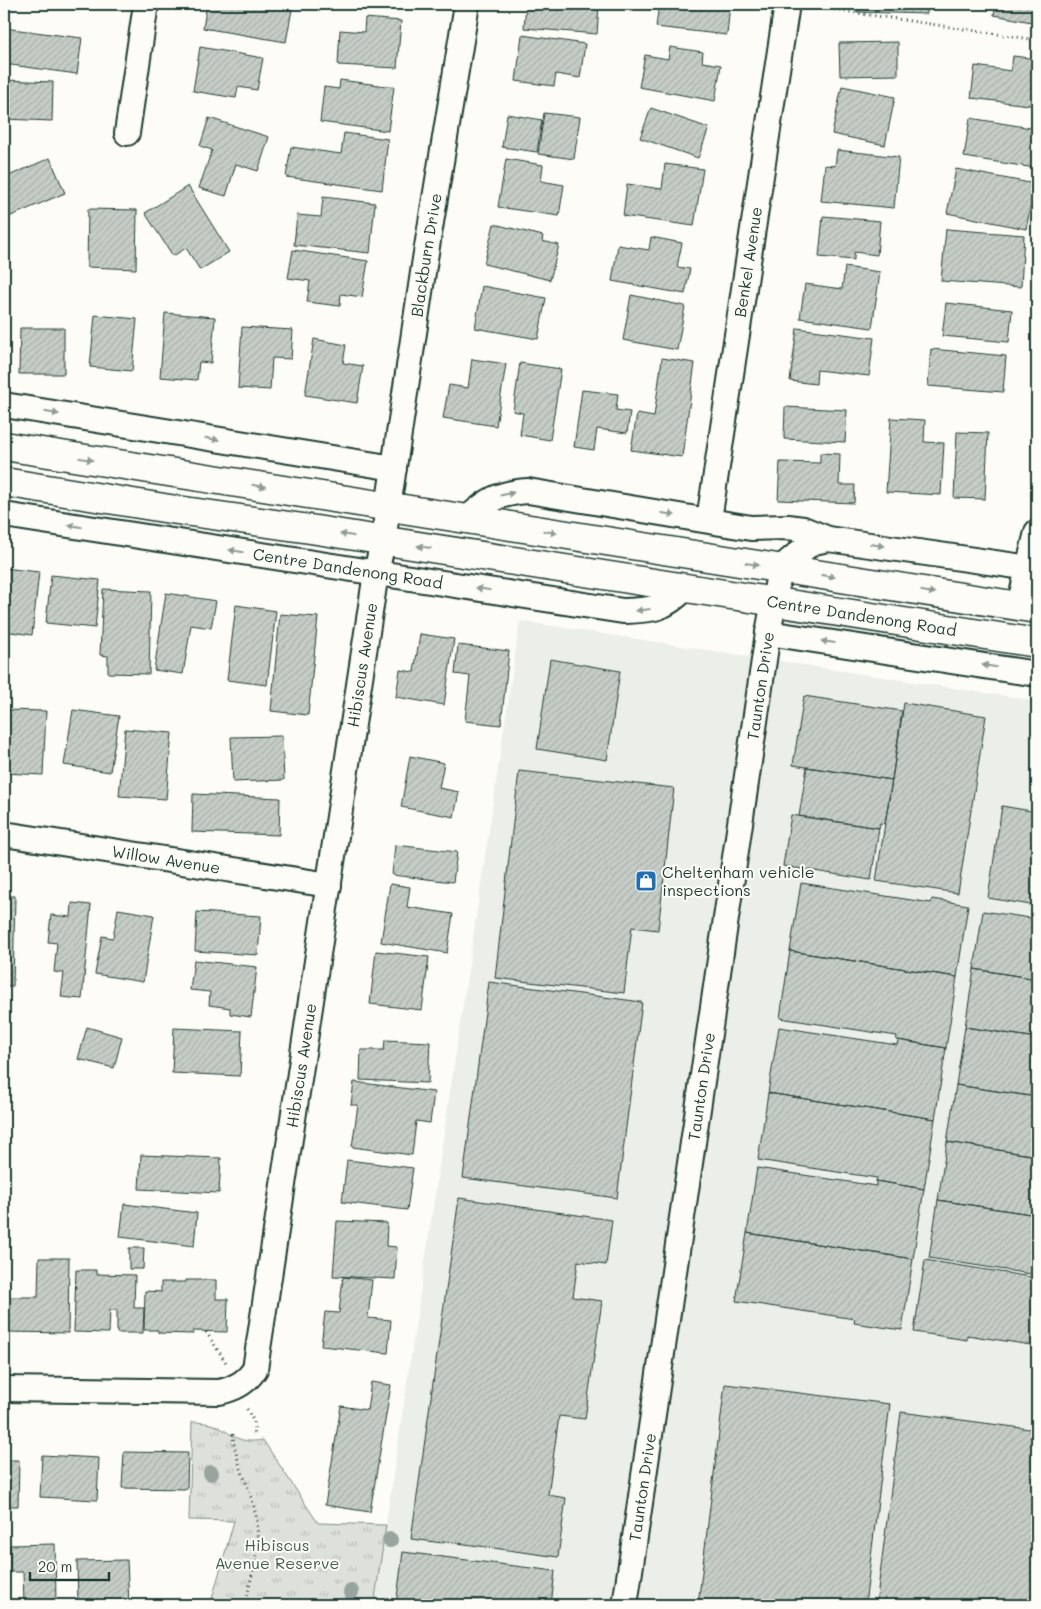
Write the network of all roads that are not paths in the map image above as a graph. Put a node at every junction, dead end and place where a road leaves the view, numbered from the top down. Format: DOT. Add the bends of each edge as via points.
graph roads {
  1 [pos="146,4"];
  2 [pos="467,4"];
  3 [pos="794,4"];
  4 [pos="127,133"];
  5 [pos="4,405"];
  6 [pos="4,446"];
  7 [pos="394,468"];
  8 [pos="4,482"];
  9 [pos="388,506"];
  10 [pos="4,515"];
  11 [pos="467,519"];
  12 [pos="709,520"];
  13 [pos="1037,532"];
  14 [pos="828,539"];
  15 [pos="383,541"];
  16 [pos="780,569"];
  17 [pos="1033,569"];
  18 [pos="376,573"];
  19 [pos="685,588"];
  20 [pos="774,602"];
  21 [pos="1028,607"];
  22 [pos="768,633"];
  23 [pos="1037,643"];
  24 [pos="1037,674"];
  25 [pos="4,834"];
  26 [pos="329,884"];
  27 [pos="4,1390"];
  28 [pos="624,1605"];
  1 -- 4 [label="street"];
  2 -- 7 [label="street, Blackburn Drive"];
  3 -- 12 [label="street, Benkel Avenue"];
  5 -- 7 [label="street, one-way"];
  6 -- 9 [label="main road, Centre Dandenong Road, one-way"];
  7 -- 9 [label="street, Blackburn Drive"];
  15 -- 8 [label="main road, Centre Dandenong Road, one-way"];
  9 -- 11 [label="main road, Centre Dandenong Road"];
  9 -- 15 [label="street, Hibiscus Avenue"];
  18 -- 10 [label="street, Centre Dandenong Road, one-way"];
  11 -- 12 [label="street, Centre Dandenong Road, one-way" via="497,496 528,491"];
  11 -- 16 [label="main road, Centre Dandenong Road, one-way"];
  12 -- 14 [label="street, Centre Dandenong Road" via="751,528 803,529"];
  13 -- 17 [label="street"];
  14 -- 16 [label="street, Centre Dandenong Road" via="806,547"];
  14 -- 17 [label="street, Centre Dandenong Road, one-way"];
  15 -- 18 [label="street, Hibiscus Avenue"];
  19 -- 15 [label="main road, Centre Dandenong Road, one-way"];
  16 -- 20 [label="street, Taunton Drive"];
  16 -- 21 [label="main road, Centre Dandenong Road, one-way"];
  17 -- 21 [label="street"];
  19 -- 18 [label="street, Centre Dandenong Road, one-way" via="673,601 660,607 623,611"];
  18 -- 26 [label="street, Hibiscus Avenue"];
  19 -- 20 [label="main road, Centre Dandenong Road"];
  20 -- 22 [label="street, Taunton Drive"];
  20 -- 23 [label="main road, Centre Dandenong Road"];
  24 -- 22 [label="street, Centre Dandenong Road, one-way"];
  22 -- 28 [label="street, Taunton Drive"];
  25 -- 26 [label="street, Willow Avenue"];
  26 -- 27 [label="street, Hibiscus Avenue" via="255,1369 241,1384 219,1392"];
}
